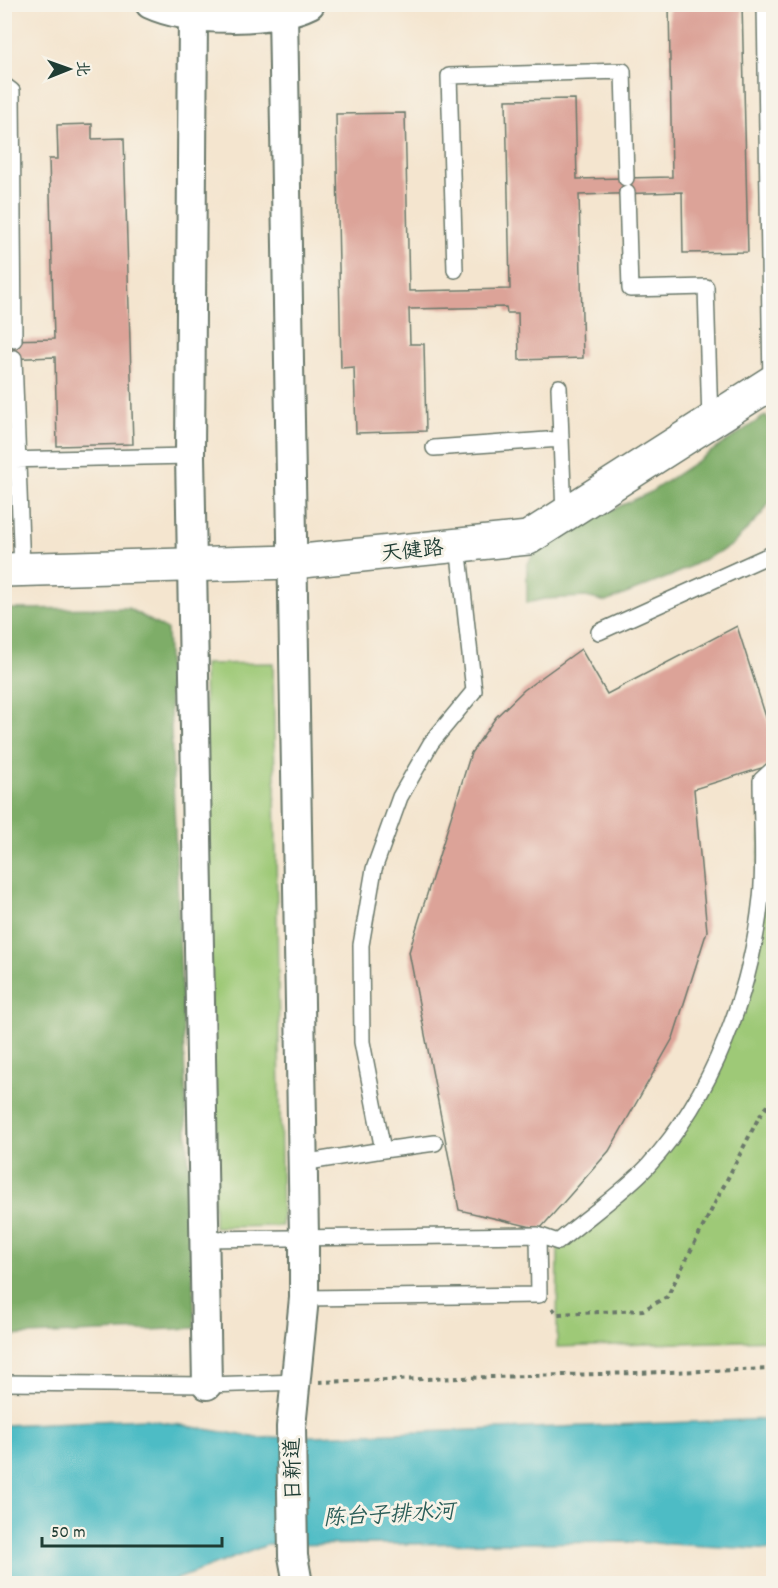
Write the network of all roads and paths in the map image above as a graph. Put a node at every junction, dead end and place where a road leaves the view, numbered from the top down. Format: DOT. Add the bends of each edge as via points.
graph roads {
  1 [pos="150,4"];
  2 [pos="310,4"];
  3 [pos="765,4"];
  4 [pos="283,12"];
  5 [pos="193,15"];
  6 [pos="4,85"];
  7 [pos="455,270"];
  8 [pos="14,340"];
  9 [pos="15,358"];
  10 [pos="772,385"];
  11 [pos="559,387"];
  12 [pos="710,422"];
  13 [pos="561,439"];
  14 [pos="434,448"];
  15 [pos="190,456"];
  16 [pos="11,460"];
  17 [pos="564,515"];
  18 [pos="458,545"];
  19 [pos="774,553"];
  20 [pos="293,562"];
  21 [pos="192,566"];
  22 [pos="13,570"];
  23 [pos="599,632"];
  24 [pos="774,768"];
  25 [pos="774,1098"];
  26 [pos="435,1143"];
  27 [pos="383,1150"];
  28 [pos="302,1163"];
  29 [pos="538,1235"];
  30 [pos="303,1238"];
  31 [pos="204,1239"];
  32 [pos="539,1295"];
  33 [pos="304,1298"];
  34 [pos="774,1369"];
  35 [pos="298,1382"];
  36 [pos="4,1383"];
  37 [pos="207,1385"];
  38 [pos="293,1556"];
  39 [pos="287,1584"];
  40 [pos="298,1584"];
  1 -- 5 [label="street"];
  2 -- 4 [label="street"];
  3 -- 10 [label="lane"];
  4 -- 5 [label="street" via="214,19"];
  4 -- 20 [label="street, 日新道"];
  5 -- 15 [label="street"];
  6 -- 8 [label="lane" via="12,91"];
  7 -- 12 [label="lane" via="449,76 623,71 630,289 706,287"];
  9 -- 16 [label="lane"];
  10 -- 12 [label="street, 天健路"];
  11 -- 13 [label="lane"];
  12 -- 17 [label="street, 天健路"];
  13 -- 14 [label="lane"];
  13 -- 17 [label="lane"];
  15 -- 16 [label="lane"];
  15 -- 21 [label="street"];
  16 -- 22 [label="lane"];
  17 -- 18 [label="street, 天健路" via="528,537"];
  18 -- 20 [label="street, 天健路"];
  18 -- 27 [label="lane" via="474,691 431,743 400,798 374,869 361,945 362,1041"];
  19 -- 23 [label="lane"];
  20 -- 21 [label="street, 天健路"];
  20 -- 28 [label="street, 日新道"];
  21 -- 22 [label="street, 天健路"];
  21 -- 31 [label="street"];
  24 -- 29 [label="lane" via="761,780 761,897 750,960 738,1012 713,1070 648,1166 558,1242"];
  25 -- 32 [label="path" via="759,1117 667,1297 643,1310 558,1314"];
  26 -- 27 [label="lane"];
  27 -- 28 [label="lane"];
  28 -- 30 [label="street, 日新道"];
  29 -- 30 [label="lane"];
  29 -- 32 [label="lane"];
  30 -- 31 [label="lane"];
  30 -- 33 [label="street, 日新道"];
  31 -- 37 [label="street"];
  32 -- 33 [label="lane"];
  33 -- 35 [label="street, 日新道"];
  34 -- 35 [label="path"];
  35 -- 37 [label="lane"];
  35 -- 38 [label="street, 日新道" via="291,1427"];
  36 -- 37 [label="lane"];
  38 -- 39 [label="street, 日新道"];
  38 -- 40 [label="street, 日新道"];
}
